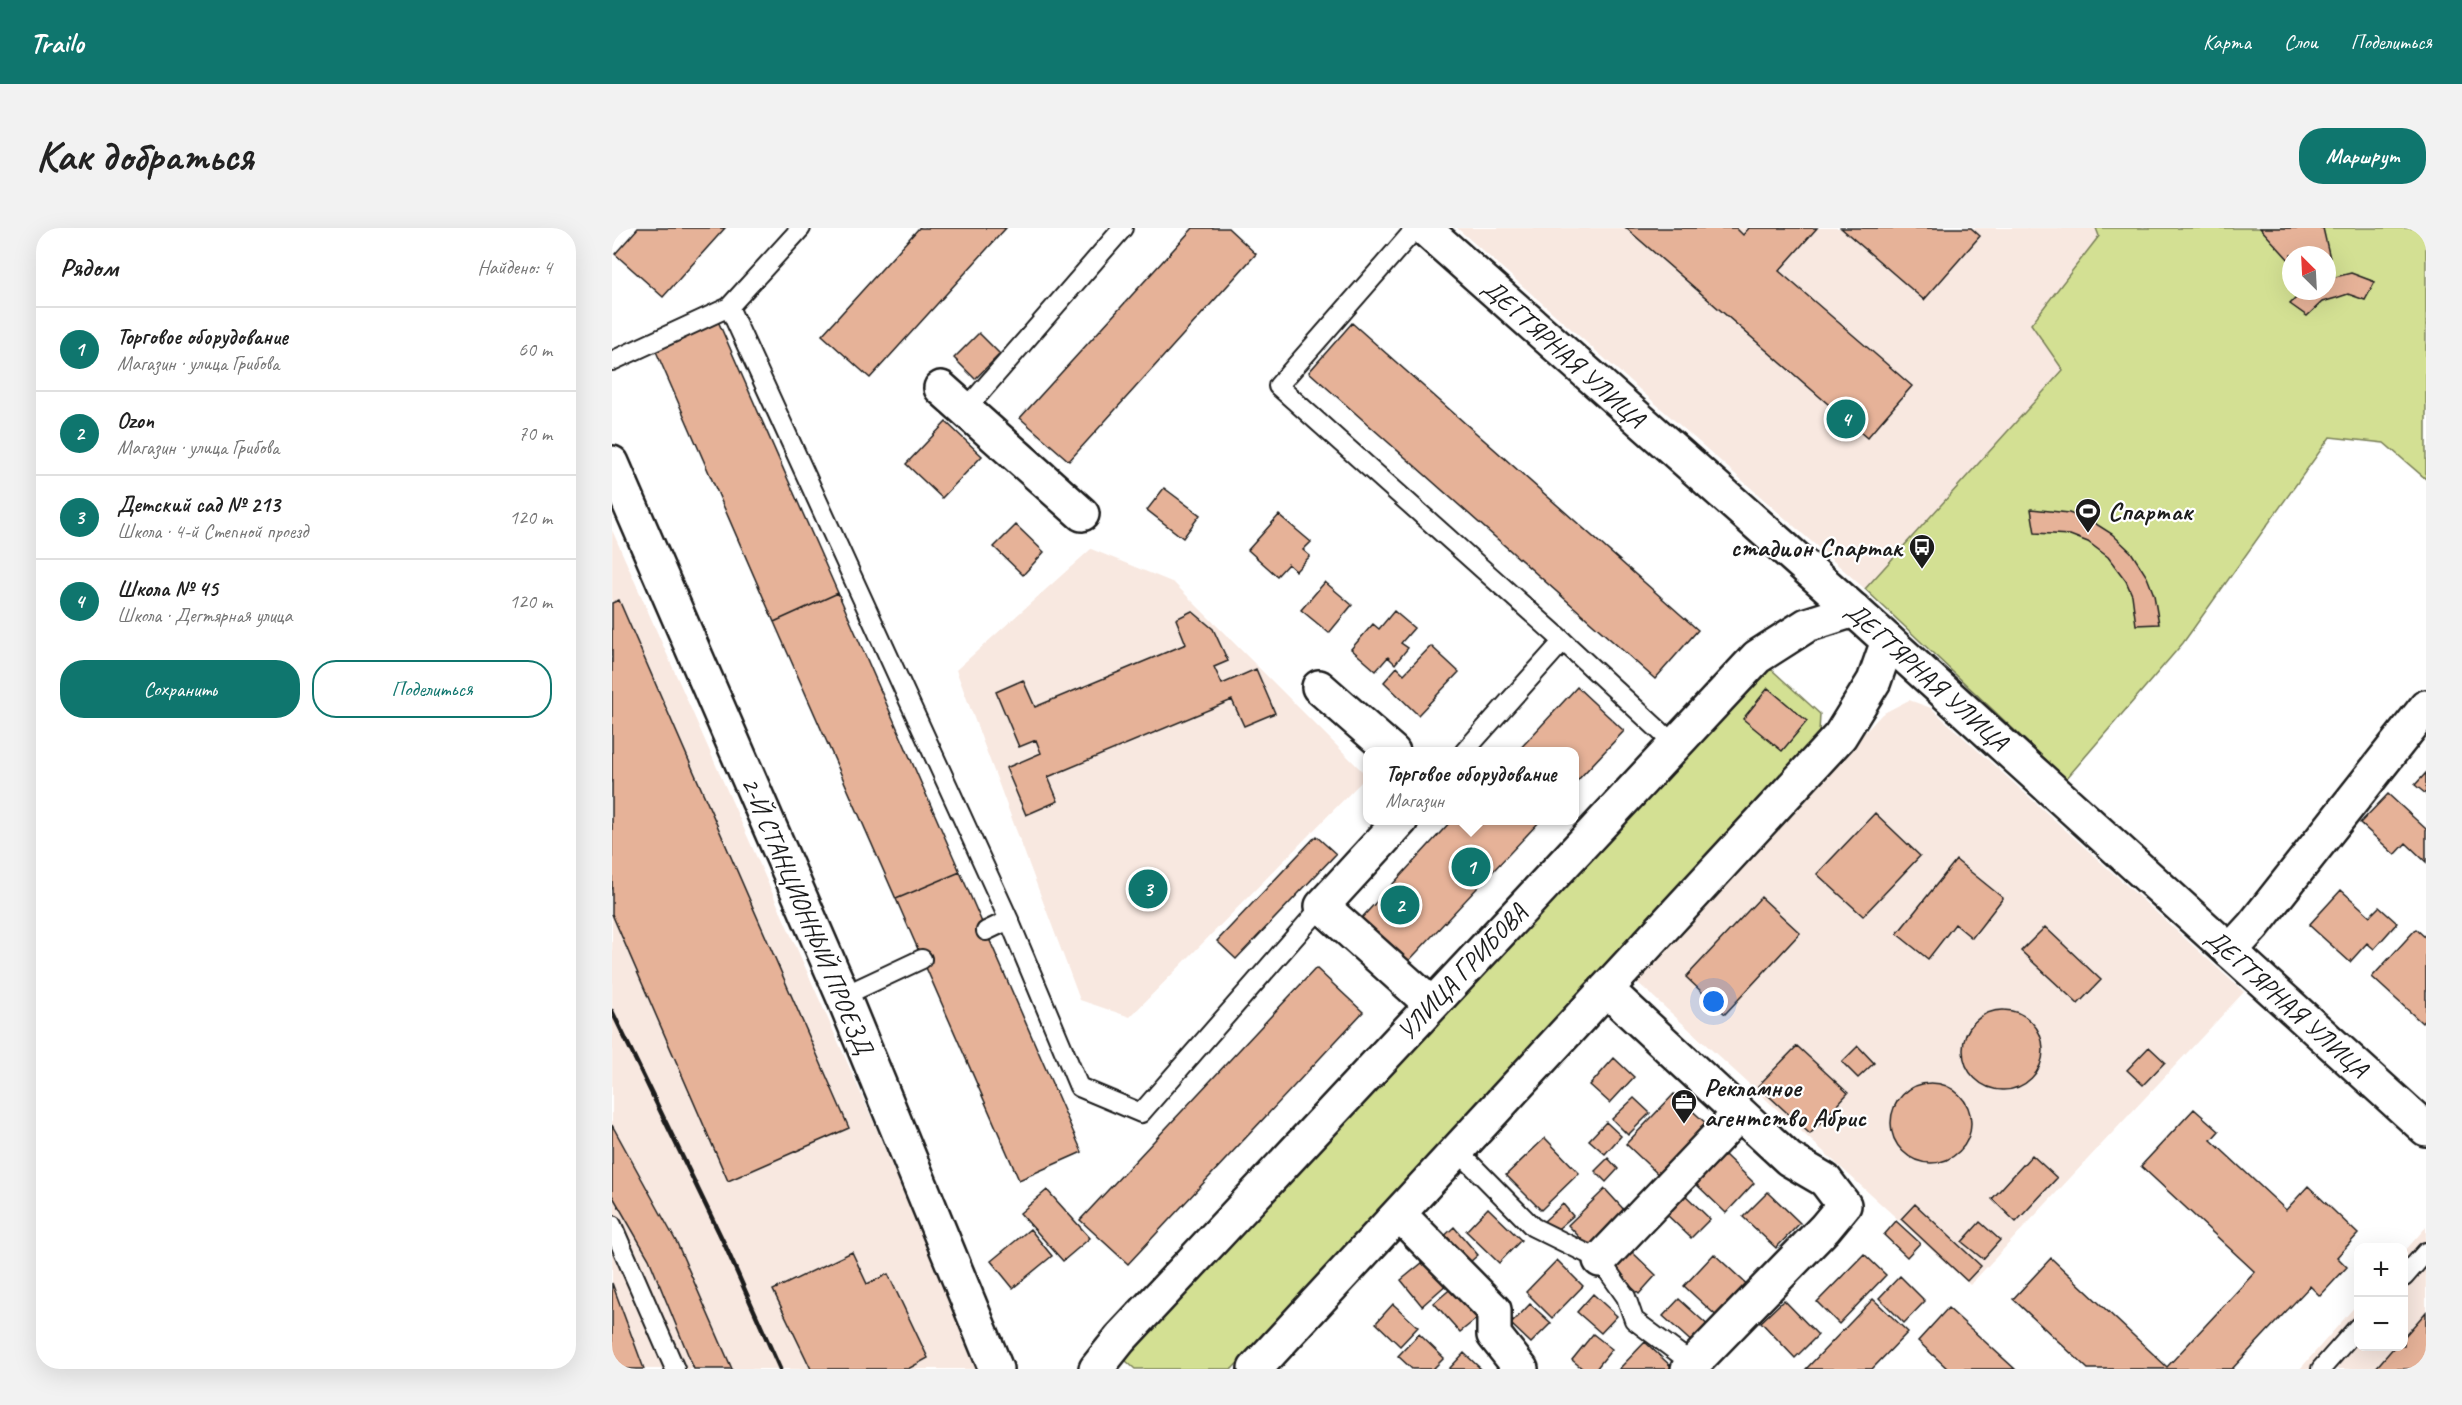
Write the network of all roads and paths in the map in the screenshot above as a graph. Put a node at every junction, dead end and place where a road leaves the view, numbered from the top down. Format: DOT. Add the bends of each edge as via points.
graph roads {
  1 [pos="801,228"];
  2 [pos="1123,228"];
  3 [pos="1416,228"];
  4 [pos="1424,228"];
  5 [pos="729,307"];
  6 [pos="612,361"];
  7 [pos="941,388"];
  8 [pos="966,409"];
  9 [pos="612,463"];
  10 [pos="1082,514"];
  11 [pos="1854,610"];
  12 [pos="1563,641"];
  13 [pos="1888,641"];
  14 [pos="1319,687"];
  15 [pos="2426,707"];
  16 [pos="1675,745"];
  17 [pos="1387,747"];
  18 [pos="1468,747"];
  19 [pos="1396,825"];
  20 [pos="1322,906"];
  21 [pos="1010,920"];
  22 [pos="986,932"];
  23 [pos="2230,951"];
  24 [pos="922,959"];
  25 [pos="1606,989"];
  26 [pos="843,996"];
  27 [pos="1432,1005"];
  28 [pos="1739,1113"];
  29 [pos="2426,1129"];
  30 [pos="1457,1150"];
  31 [pos="1399,1214"];
  32 [pos="612,1225"];
  33 [pos="2426,1252"];
  34 [pos="1600,1260"];
  35 [pos="2408,1272"];
  36 [pos="2354,1332"];
  37 [pos="1690,1366"];
  38 [pos="1259,1368"];
  39 [pos="675,1369"];
  40 [pos="996,1369"];
  41 [pos="1096,1369"];
  42 [pos="1521,1369"];
  43 [pos="2321,1369"];
  1 -- 5 [label="lane"];
  2 -- 8 [label="lane"];
  3 -- 12 [label="lane" via="1278,386"];
  4 -- 11 [label="street, ДЕГТЯРНАЯ УЛИЦА"];
  5 -- 6 [label="lane"];
  5 -- 21 [label="lane"];
  7 -- 8 [label="street"];
  8 -- 10 [label="street"];
  9 -- 26 [label="street, 2-Й СТАНЦИОННЫЙ ПРОЕЗД"];
  11 -- 13 [label="street, ДЕГТЯРНАЯ УЛИЦА"];
  11 -- 16 [label="street, УЛИЦА ГРИБОВА" via="1807,625 1757,657"];
  12 -- 16 [label="lane"];
  12 -- 18 [label="lane"];
  13 -- 23 [label="street, ДЕГТЯРНАЯ УЛИЦА"];
  13 -- 25 [label="street" via="1874,681 1840,736"];
  14 -- 17 [label="street"];
  15 -- 23 [label="street"];
  16 -- 27 [label="street, УЛИЦА ГРИБОВА"];
  19 -- 20 [label="street"];
  20 -- 21 [label="lane" via="1141,1113 1079,1087"];
  20 -- 27 [label="street"];
  21 -- 22 [label="lane"];
  23 -- 29 [label="street, ДЕГТЯРНАЯ УЛИЦА"];
  24 -- 26 [label="lane"];
  25 -- 28 [label="street"];
  25 -- 30 [label="street"];
  26 -- 40 [label="street, 2-Й СТАНЦИОННЫЙ ПРОЕЗД"];
  27 -- 41 [label="street, УЛИЦА ГРИБОВА"];
  28 -- 34 [label="street"];
  28 -- 37 [label="street" via="1789,1159 1825,1180 1844,1205"];
  30 -- 31 [label="street"];
  30 -- 34 [label="lane" via="1533,1227"];
  31 -- 38 [label="street"];
  31 -- 42 [label="street" via="1494,1310 1494,1335"];
  32 -- 39 [label="lane"];
  33 -- 35 [label="lane"];
  34 -- 37 [label="lane" via="1626,1297 1634,1320"];
  36 -- 43 [label="lane"];
}
